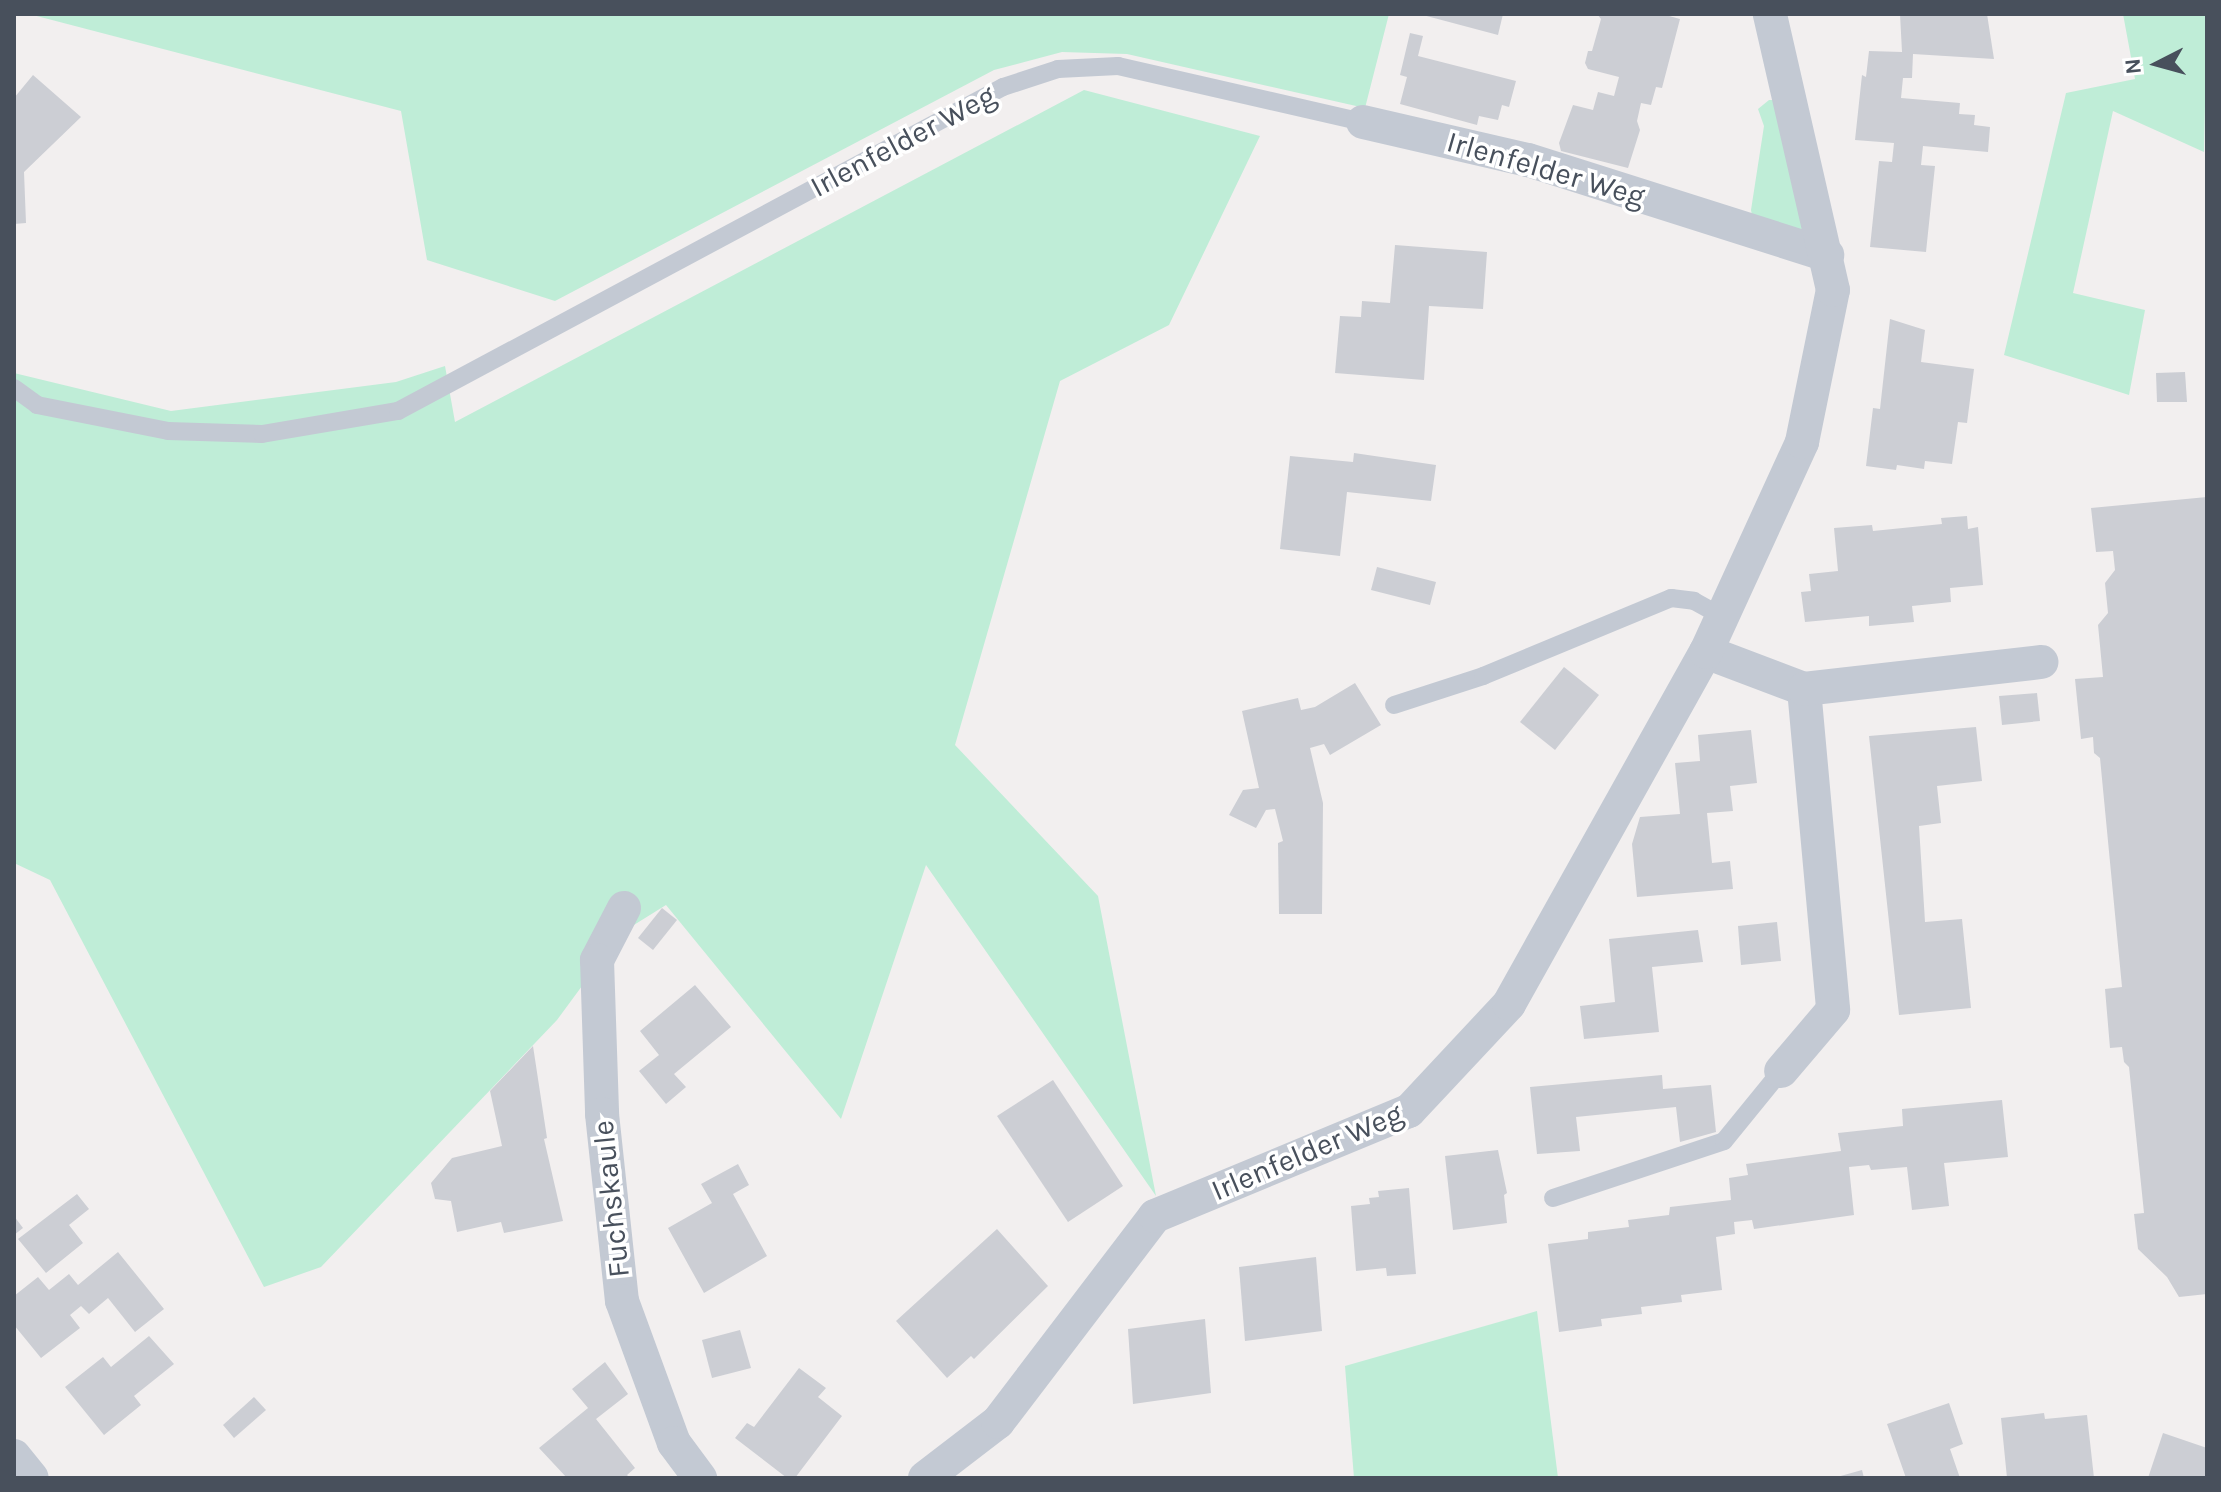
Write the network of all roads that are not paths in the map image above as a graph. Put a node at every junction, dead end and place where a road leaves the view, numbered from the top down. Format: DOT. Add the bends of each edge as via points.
graph roads {
  1 [pos="1770,14"];
  2 [pos="1363,122"];
  3 [pos="1827,255"];
  4 [pos="14,388"];
  5 [pos="1723,617"];
  6 [pos="1706,652"];
  7 [pos="2041,662"];
  8 [pos="1804,689"];
  9 [pos="1394,705"];
  10 [pos="624,908"];
  11 [pos="1781,1071"];
  12 [pos="1553,1198"];
  13 [pos="14,1456"];
  14 [pos="32,1478"];
  15 [pos="700,1478"];
  16 [pos="925,1478"];
  1 -- 3 [label="street, Irlenfelder Weg"];
  2 -- 3 [label="street, Irlenfelder Weg" via="1528,160"];
  2 -- 4 [label="lane, Irlenfelder Weg" via="1118,66 1058,69 1003,87 398,411 262,434 168,431 37,405"];
  3 -- 5 [label="street, Irlenfelder Weg" via="1833,290 1802,442"];
  5 -- 6 [label="street, Irlenfelder Weg"];
  5 -- 9 [label="lane" via="1694,601 1671,598 1483,676"];
  6 -- 8 [label="street"];
  6 -- 16 [label="street, Irlenfelder Weg" via="1509,1004 1409,1111 1155,1216 998,1422"];
  7 -- 8 [label="street"];
  8 -- 11 [label="street" via="1833,1010"];
  10 -- 15 [label="street, Fuchskaule" via="597,960 602,1114 622,1301 674,1443"];
  11 -- 12 [label="lane" via="1724,1141"];
  13 -- 14 [label="street"];
}
